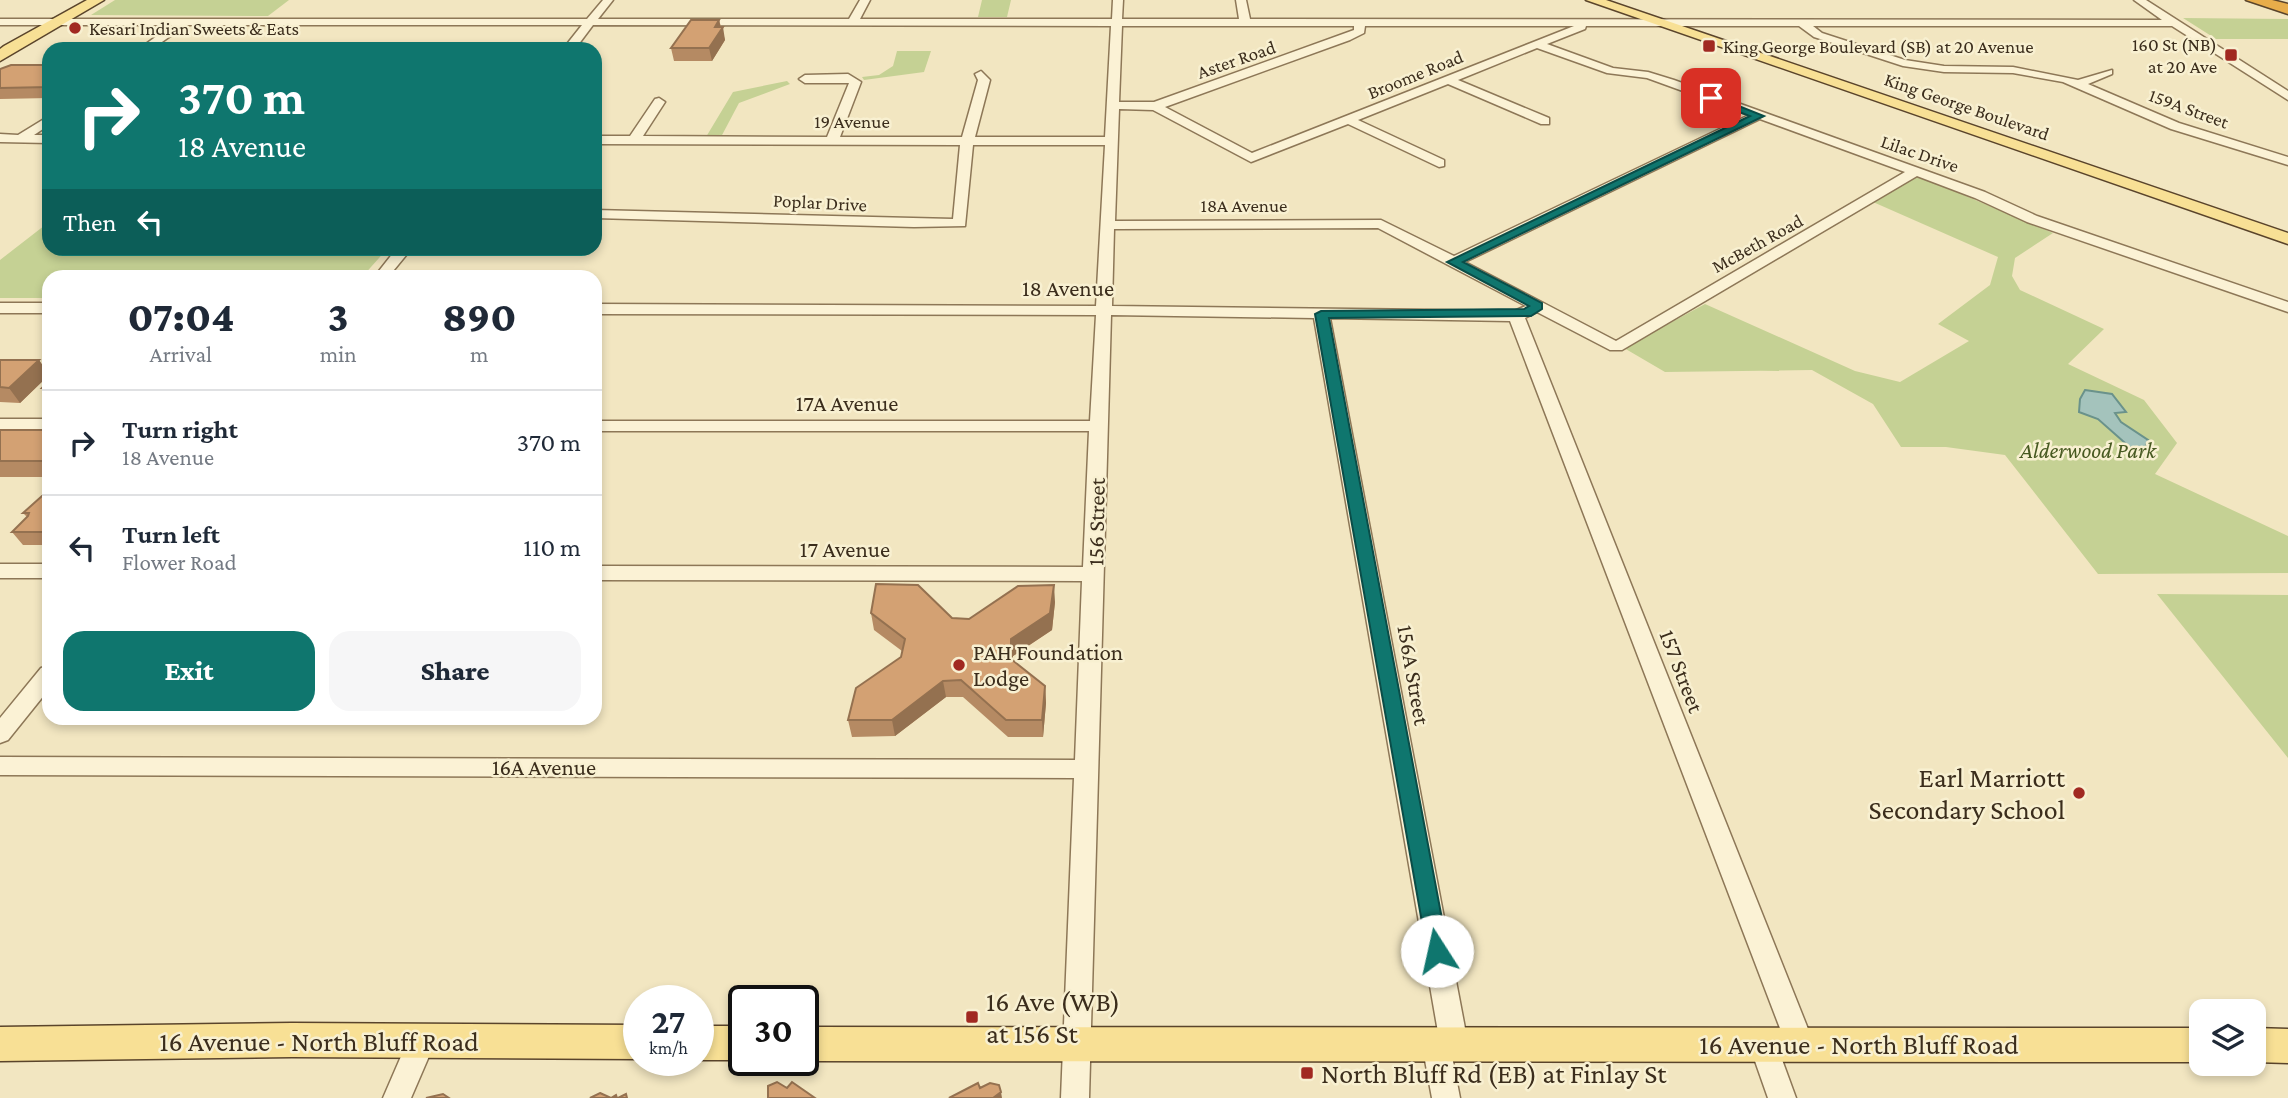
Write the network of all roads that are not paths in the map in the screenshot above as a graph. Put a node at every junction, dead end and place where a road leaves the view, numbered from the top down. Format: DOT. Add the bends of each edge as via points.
graph roads {
  1 [pos="97,0"];
  2 [pos="608,0"];
  3 [pos="865,0"];
  4 [pos="1118,0"];
  5 [pos="1241,0"];
  6 [pos="1593,0"];
  7 [pos="2139,0"];
  8 [pos="2253,0"];
  9 [pos="2278,0"];
  10 [pos="2288,3"];
  11 [pos="2288,9"];
  12 [pos="0,22"];
  13 [pos="61,22"];
  14 [pos="184,22"];
  15 [pos="591,22"];
  16 [pos="853,22"];
  17 [pos="1117,22"];
  18 [pos="1245,23"];
  19 [pos="1359,23"];
  20 [pos="1592,23"];
  21 [pos="1659,23"];
  22 [pos="1802,23"];
  23 [pos="2175,23"];
  24 [pos="155,42"];
  25 [pos="575,42"];
  26 [pos="1536,44"];
  27 [pos="0,59"];
  28 [pos="2108,72"];
  29 [pos="981,74"];
  30 [pos="805,79"];
  31 [pos="1448,80"];
  32 [pos="2081,83"];
  33 [pos="2288,96"];
  34 [pos="659,102"];
  35 [pos="1112,106"];
  36 [pos="1154,106"];
  37 [pos="1759,116"];
  38 [pos="1349,120"];
  39 [pos="1545,121"];
  40 [pos="42,125"];
  41 [pos="0,138"];
  42 [pos="22,138"];
  43 [pos="42,139"];
  44 [pos="602,140"];
  45 [pos="634,140"];
  46 [pos="832,140"];
  47 [pos="969,141"];
  48 [pos="1110,141"];
  49 [pos="2288,161"];
  50 [pos="1439,163"];
  51 [pos="1915,172"];
  52 [pos="602,214"];
  53 [pos="1381,224"];
  54 [pos="1107,225"];
  55 [pos="2288,239"];
  56 [pos="398,256"];
  57 [pos="1453,262"];
  58 [pos="387,270"];
  59 [pos="1538,306"];
  60 [pos="2288,307"];
  61 [pos="0,308"];
  62 [pos="42,308"];
  63 [pos="602,309"];
  64 [pos="1104,311"];
  65 [pos="1321,314"];
  66 [pos="1516,316"];
  67 [pos="0,424"];
  68 [pos="42,424"];
  69 [pos="602,426"];
  70 [pos="1098,426"];
  71 [pos="0,571"];
  72 [pos="42,571"];
  73 [pos="602,573"];
  74 [pos="1095,574"];
  75 [pos="42,683"];
  76 [pos="0,734"];
  77 [pos="0,766"];
  78 [pos="1088,769"];
  79 [pos="422,1040"];
  80 [pos="623,1042"];
  81 [pos="0,1044"];
  82 [pos="819,1044"];
  83 [pos="1077,1044"];
  84 [pos="1445,1044"];
  85 [pos="1763,1044"];
  86 [pos="1800,1044"];
  87 [pos="2189,1045"];
  88 [pos="2266,1045"];
  89 [pos="2288,1046"];
  90 [pos="397,1098"];
  91 [pos="1074,1098"];
  92 [pos="1446,1098"];
  93 [pos="1782,1098"];
  1 -- 13 [label="main road"];
  2 -- 15 [label="street"];
  3 -- 16 [label="street"];
  4 -- 17 [label="street, 156 Street"];
  5 -- 18 [label="street"];
  6 -- 21 [label="main road, King George Boulevard"];
  7 -- 23 [label="street"];
  8 -- 11 [label="highway"];
  9 -- 10 [label="highway"];
  12 -- 13 [label="street"];
  13 -- 14 [label="street"];
  13 -- 27 [label="main road" via="65,25 18,54"];
  14 -- 15 [label="street"];
  14 -- 24 [label="street"];
  15 -- 16 [label="street"];
  15 -- 25 [label="street"];
  16 -- 17 [label="street"];
  17 -- 18 [label="street"];
  17 -- 35 [label="street, 156 Street"];
  18 -- 19 [label="street"];
  19 -- 20 [label="street"];
  19 -- 36 [label="street, Aster Road" via="1360,31 1346,38"];
  20 -- 21 [label="street"];
  20 -- 26 [label="street, Broome Road"];
  21 -- 22 [label="street"];
  21 -- 55 [label="main road, King George Boulevard"];
  22 -- 23 [label="street"];
  22 -- 32 [label="street, 159A Street" via="1818,36 1922,67 2013,70"];
  23 -- 33 [label="street"];
  26 -- 31 [label="street, Broome Road"];
  26 -- 37 [label="street, Lilac Drive" via="1611,71 1670,82"];
  28 -- 32 [label="street"];
  29 -- 47 [label="street" via="984,80"];
  30 -- 46 [label="street" via="848,77 855,82"];
  31 -- 38 [label="street, Broome Road"];
  31 -- 39 [label="street"];
  32 -- 49 [label="street, 159A Street" via="2175,127"];
  34 -- 45 [label="street"];
  35 -- 36 [label="street, Aster Road"];
  35 -- 48 [label="street, 156 Street"];
  36 -- 38 [label="street, Broome Road" via="1251,158"];
  37 -- 51 [label="street, Lilac Drive"];
  37 -- 57 [label="street"];
  38 -- 50 [label="street"];
  40 -- 42 [label="street"];
  41 -- 42 [label="street"];
  42 -- 43 [label="street"];
  44 -- 45 [label="street, 19 Avenue"];
  45 -- 46 [label="street, 19 Avenue"];
  46 -- 47 [label="street, 19 Avenue"];
  47 -- 48 [label="street, 19 Avenue"];
  47 -- 52 [label="street, Poplar Drive" via="960,223"];
  48 -- 54 [label="street, 156 Street"];
  51 -- 59 [label="street, McBeth Road" via="1616,347"];
  51 -- 60 [label="street, Lilac Drive" via="2032,219"];
  53 -- 54 [label="street, 18A Avenue"];
  53 -- 57 [label="street"];
  54 -- 64 [label="street, 156 Street"];
  56 -- 58 [label="street"];
  57 -- 59 [label="street"];
  59 -- 66 [label="street, 18 Avenue"];
  61 -- 62 [label="street"];
  63 -- 64 [label="street, 18 Avenue"];
  64 -- 65 [label="street, 18 Avenue"];
  64 -- 70 [label="street, 156 Street"];
  65 -- 66 [label="street, 18 Avenue"];
  65 -- 84 [label="street, 156A Street"];
  66 -- 86 [label="street, 157 Street"];
  67 -- 68 [label="street"];
  69 -- 70 [label="street, 17A Avenue"];
  70 -- 74 [label="street, 156 Street"];
  71 -- 72 [label="street"];
  73 -- 74 [label="street, 17 Avenue"];
  74 -- 78 [label="street, 156 Street"];
  75 -- 76 [label="street"];
  77 -- 78 [label="street, 16A Avenue"];
  78 -- 83 [label="street, 156 Street"];
  79 -- 80 [label="main road, 16 Avenue - North Bluff Road"];
  79 -- 81 [label="main road, 16 Avenue - North Bluff Road"];
  79 -- 90 [label="street"];
  82 -- 83 [label="main road, 16 Avenue - North Bluff Road"];
  83 -- 84 [label="main road, 16 Avenue - North Bluff Road"];
  83 -- 91 [label="street, 156 Street"];
  84 -- 85 [label="main road, 16 Avenue - North Bluff Road"];
  84 -- 92 [label="street, 156A Street"];
  85 -- 86 [label="main road, 16 Avenue - North Bluff Road"];
  85 -- 93 [label="street"];
  86 -- 87 [label="main road, 16 Avenue - North Bluff Road"];
  88 -- 89 [label="main road"];
}
